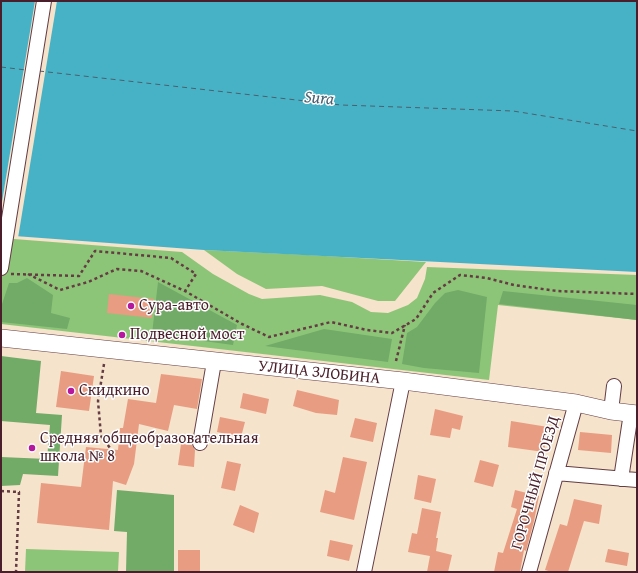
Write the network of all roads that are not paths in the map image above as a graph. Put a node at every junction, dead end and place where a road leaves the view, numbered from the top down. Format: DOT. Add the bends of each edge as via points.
graph roads {
  1 [pos="44,1"];
  2 [pos="4,269"];
  3 [pos="1,338"];
  4 [pos="214,362"];
  5 [pos="404,382"];
  6 [pos="614,386"];
  7 [pos="576,403"];
  8 [pos="611,411"];
  9 [pos="634,413"];
  10 [pos="200,443"];
  11 [pos="556,473"];
  12 [pos="621,479"];
  13 [pos="637,480"];
  14 [pos="364,572"];
  15 [pos="529,572"];
  1 -- 2 [label="street"];
  3 -- 4 [label="main road, УЛИЦА ЗЛОБИНА"];
  4 -- 5 [label="main road, УЛИЦА ЗЛОБИНА"];
  4 -- 10 [label="street"];
  5 -- 7 [label="main road, УЛИЦА ЗЛОБИНА"];
  5 -- 14 [label="street"];
  6 -- 8 [label="street"];
  7 -- 8 [label="main road, УЛИЦА ЗЛОБИНА"];
  7 -- 11 [label="street, ГОРОЧНЫЙ ПРОЕЗД"];
  8 -- 9 [label="main road, УЛИЦА ЗЛОБИНА"];
  9 -- 12 [label="street"];
  11 -- 12 [label="street"];
  11 -- 15 [label="street, ГОРОЧНЫЙ ПРОЕЗД"];
  12 -- 13 [label="street"];
}
